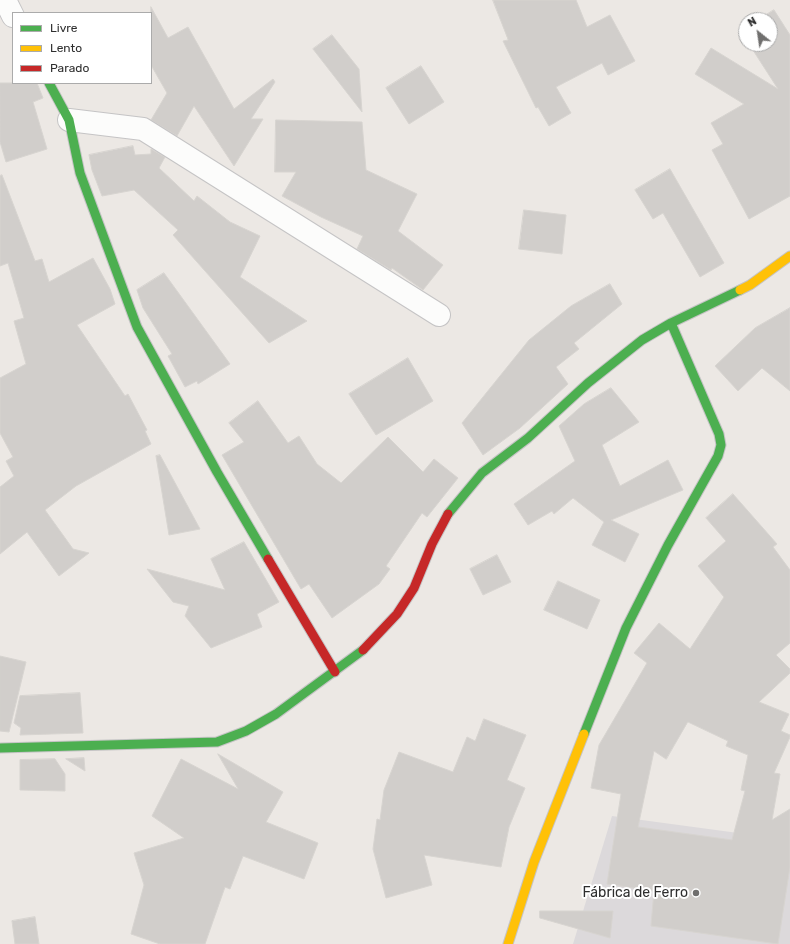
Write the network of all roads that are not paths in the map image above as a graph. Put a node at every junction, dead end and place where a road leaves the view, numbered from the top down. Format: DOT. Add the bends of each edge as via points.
graph roads {
  1 [pos="4,0"];
  2 [pos="12,14"];
  3 [pos="50,84"];
  4 [pos="69,120"];
  5 [pos="790,256"];
  6 [pos="439,315"];
  7 [pos="671,323"];
  8 [pos="335,672"];
  9 [pos="0,748"];
  10 [pos="508,944"];
  1 -- 2 [label="street"];
  3 -- 4 [label="street"];
  4 -- 6 [label="street" via="143,129"];
  4 -- 8 [label="street" via="80,173 137,327 217,472"];
  5 -- 7 [label="street" via="750,284"];
  7 -- 8 [label="street" via="636,345 588,383 528,438 482,472 450,510 432,544 414,588 397,614 359,654"];
  7 -- 10 [label="street" via="719,434 718,456 668,545 626,628 534,862"];
  8 -- 9 [label="street" via="276,714 246,731 218,742"];
}
